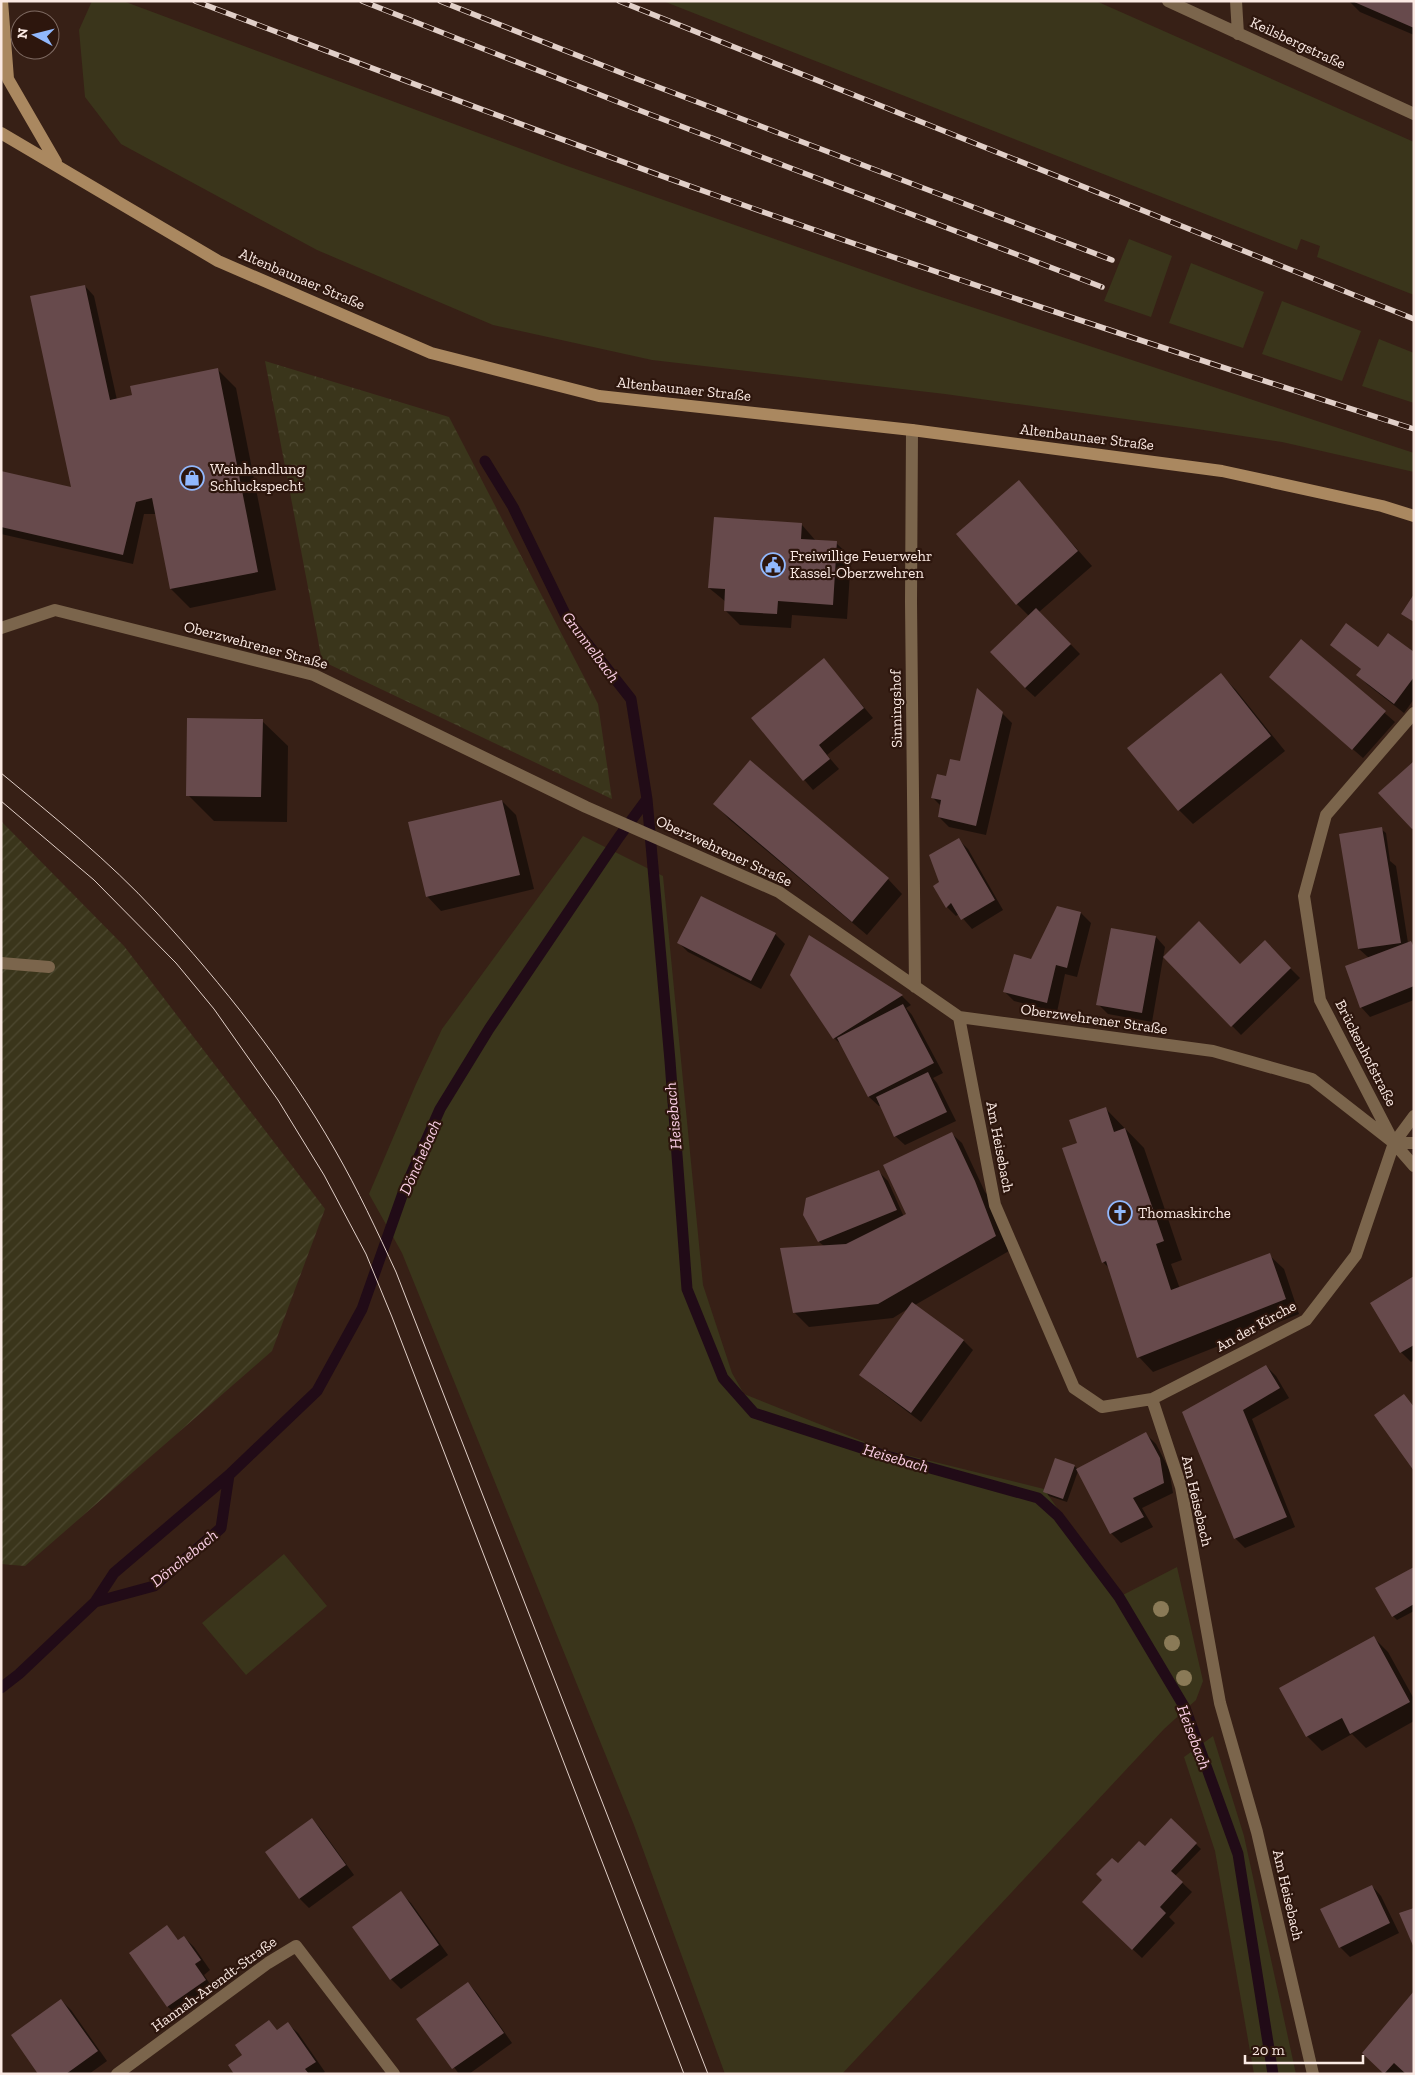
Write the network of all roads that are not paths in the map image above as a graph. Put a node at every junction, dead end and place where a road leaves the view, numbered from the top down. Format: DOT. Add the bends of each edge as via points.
graph roads {
  1 [pos="2,1"];
  2 [pos="1168,1"];
  3 [pos="1236,1"];
  4 [pos="1238,34"];
  5 [pos="1414,114"];
  6 [pos="1,133"];
  7 [pos="57,165"];
  8 [pos="912,430"];
  9 [pos="1414,516"];
  10 [pos="1,628"];
  11 [pos="1414,713"];
  12 [pos="1,963"];
  13 [pos="50,967"];
  14 [pos="915,987"];
  15 [pos="958,1017"];
  16 [pos="1414,1116"];
  17 [pos="1394,1143"];
  18 [pos="1414,1143"];
  19 [pos="1414,1166"];
  20 [pos="1152,1399"];
  21 [pos="117,2074"];
  22 [pos="394,2074"];
  23 [pos="1313,2074"];
  1 -- 7 [label="main road" via="8,79"];
  2 -- 4 [label="street, Keilsbergstraße"];
  3 -- 4 [label="street"];
  4 -- 5 [label="street, Keilsbergstraße"];
  6 -- 7 [label="main road, Altenbaunaer Straße"];
  7 -- 8 [label="main road, Altenbaunaer Straße" via="218,261 431,353 599,396"];
  8 -- 9 [label="main road, Altenbaunaer Straße" via="1222,471"];
  8 -- 14 [label="street, Sinningshof"];
  10 -- 14 [label="street, Oberzwehrener Straße" via="55,610 314,675 586,806 779,892"];
  11 -- 17 [label="street, Brückenhofstraße" via="1326,815 1304,896 1320,1000"];
  12 -- 13 [label="street"];
  14 -- 15 [label="street, Oberzwehrener Straße"];
  15 -- 17 [label="street, Oberzwehrener Straße" via="1213,1051 1312,1079"];
  15 -- 20 [label="street, Am Heisebach" via="995,1205 1074,1388 1102,1407"];
  16 -- 17 [label="street, An der Kirche"];
  17 -- 18 [label="street"];
  17 -- 19 [label="street, Brückenhofstraße"];
  17 -- 20 [label="street, An der Kirche" via="1356,1255 1306,1320"];
  20 -- 23 [label="street, Am Heisebach" via="1181,1487 1220,1703 1256,1832"];
  21 -- 22 [label="street, Hannah-Arendt-Straße" via="296,1946"];
}
